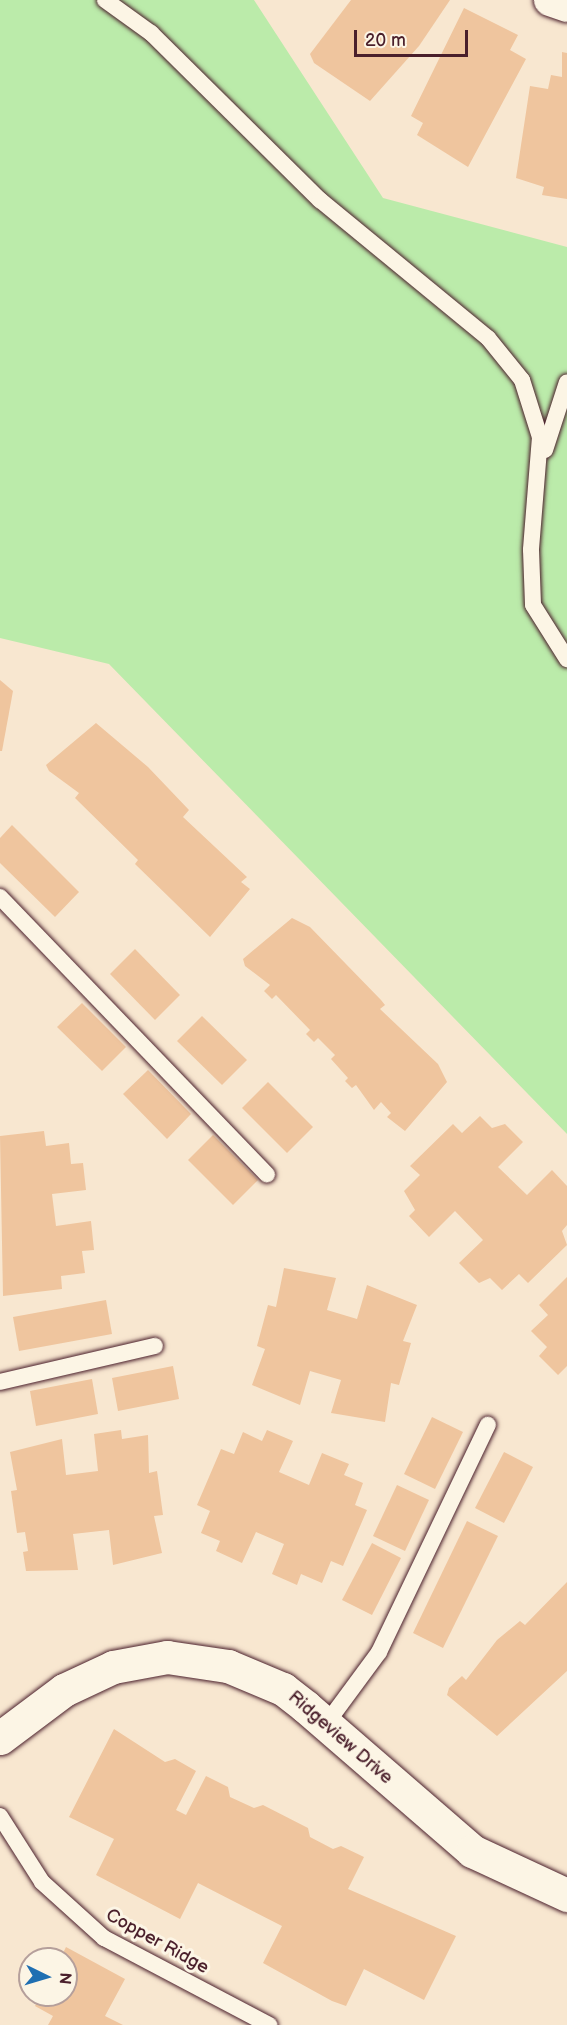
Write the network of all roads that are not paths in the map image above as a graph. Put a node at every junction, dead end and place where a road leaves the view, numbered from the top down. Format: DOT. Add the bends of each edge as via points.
graph roads {
  1 [pos="105,0"];
  2 [pos="550,0"];
  3 [pos="567,6"];
  4 [pos="567,382"];
  5 [pos="541,462"];
  6 [pos="567,659"];
  7 [pos="2,901"];
  8 [pos="267,1174"];
  9 [pos="155,1346"];
  10 [pos="0,1382"];
  11 [pos="488,1425"];
  12 [pos="326,1724"];
  13 [pos="0,1738"];
  14 [pos="0,1816"];
  15 [pos="567,1894"];
  16 [pos="269,2025"];
  1 -- 5 [label="lane" via="151,33 320,200 488,338 522,380 535,413"];
  2 -- 3 [label="street"];
  4 -- 5 [label="lane"];
  5 -- 6 [label="lane" via="531,550 533,605"];
  7 -- 8 [label="lane"];
  9 -- 10 [label="lane"];
  11 -- 12 [label="lane" via="379,1652"];
  12 -- 13 [label="street, Ridgeview Drive" via="259,1677 228,1666 167,1657 140,1660 89,1677"];
  12 -- 15 [label="street, Ridgeview Drive" via="472,1851"];
  14 -- 16 [label="lane, Copper Ridge" via="42,1882 104,1938"];
}
